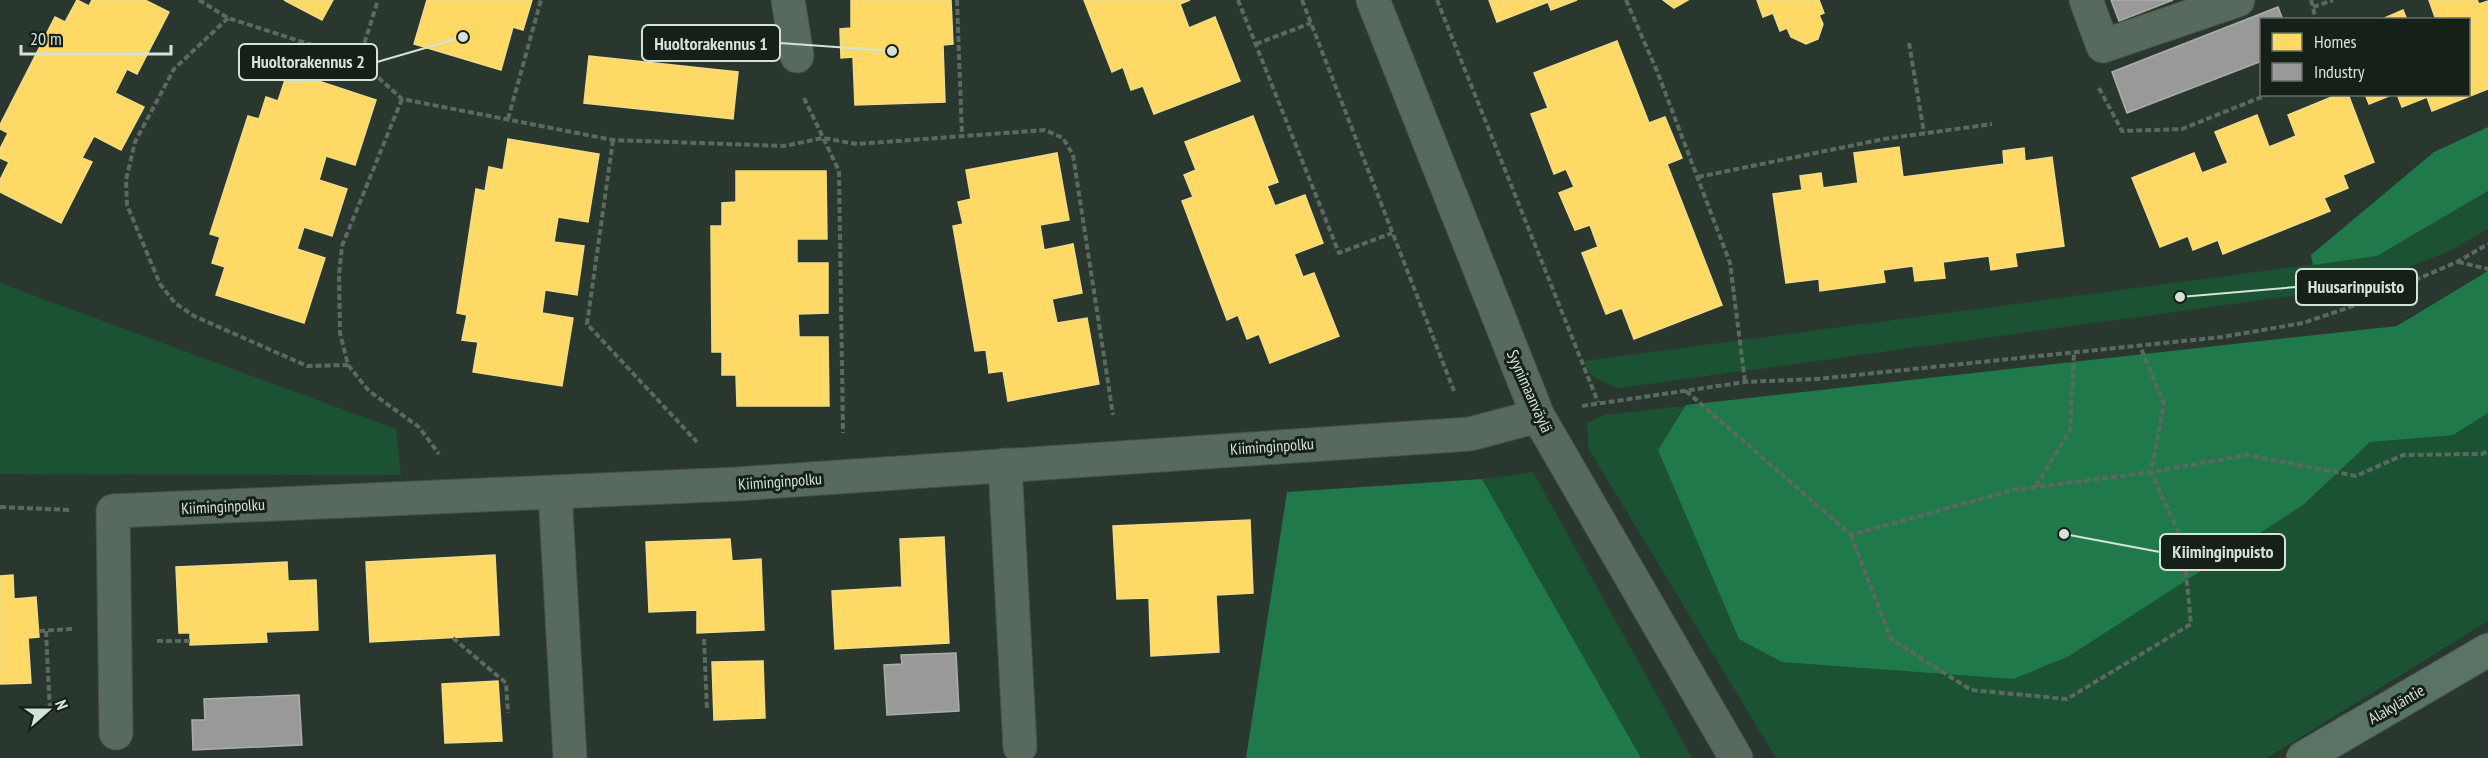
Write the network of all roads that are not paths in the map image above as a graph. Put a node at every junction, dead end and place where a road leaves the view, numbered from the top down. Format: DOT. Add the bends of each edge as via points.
graph roads {
  1 [pos="788,0"];
  2 [pos="1372,0"];
  3 [pos="2086,0"];
  4 [pos="2238,0"];
  5 [pos="796,56"];
  6 [pos="1538,416"];
  7 [pos="1005,465"];
  8 [pos="555,492"];
  9 [pos="2488,651"];
  10 [pos="116,733"];
  11 [pos="1020,747"];
  12 [pos="570,758"];
  13 [pos="1736,758"];
  14 [pos="2303,758"];
  1 -- 5 [label="street"];
  2 -- 6 [label="street, Syynimaanväylä"];
  3 -- 4 [label="street" via="2103,46"];
  6 -- 7 [label="street, Kiiminginpolku" via="1470,434"];
  6 -- 13 [label="street, Syynimaanväylä"];
  7 -- 8 [label="street, Kiiminginpolku"];
  7 -- 11 [label="street"];
  8 -- 10 [label="street, Kiiminginpolku" via="113,512"];
  8 -- 12 [label="street"];
  9 -- 14 [label="main road, Alakyläntie"];
}
